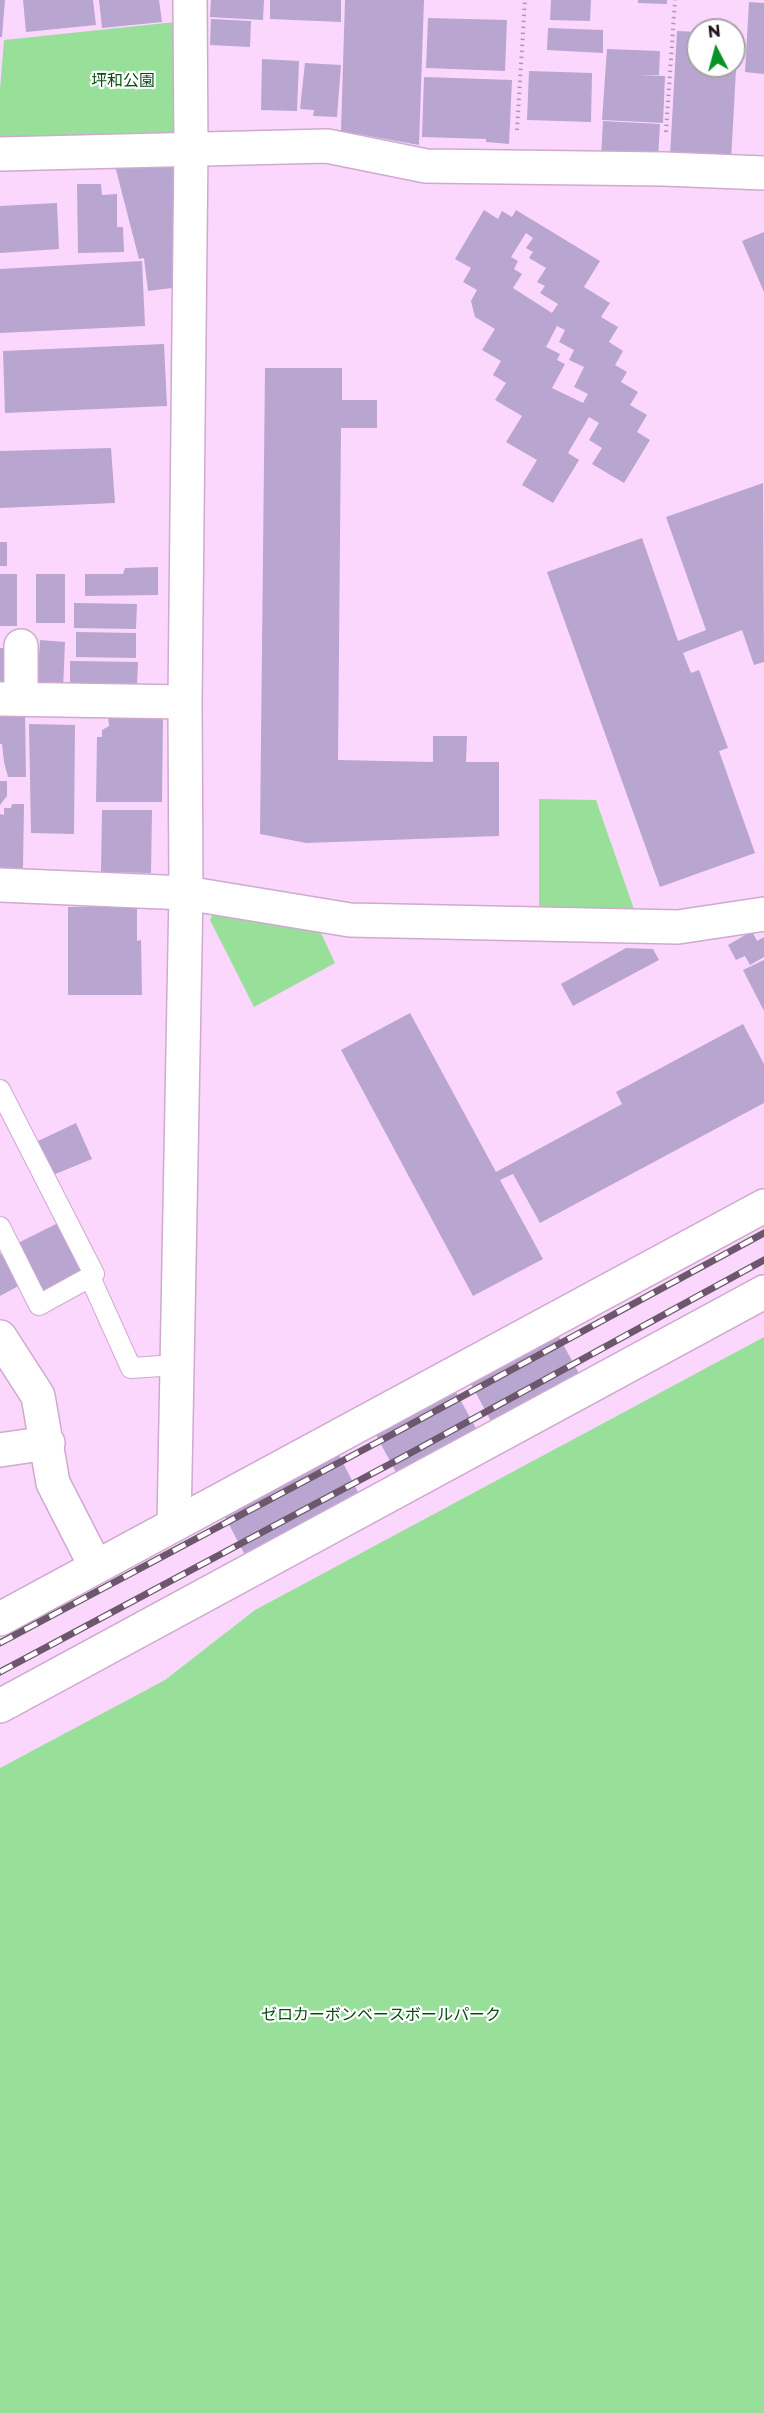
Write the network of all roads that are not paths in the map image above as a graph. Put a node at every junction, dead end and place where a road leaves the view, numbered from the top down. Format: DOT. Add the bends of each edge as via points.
graph roads {
  1 [pos="190,0"];
  2 [pos="191,148"];
  3 [pos="0,154"];
  4 [pos="764,173"];
  5 [pos="21,646"];
  6 [pos="10,699"];
  7 [pos="185,702"];
  8 [pos="0,885"];
  9 [pos="186,893"];
  10 [pos="764,915"];
  11 [pos="0,1090"];
  12 [pos="764,1206"];
  13 [pos="0,1227"];
  14 [pos="90,1277"];
  15 [pos="764,1292"];
  16 [pos="0,1337"];
  17 [pos="176,1365"];
  18 [pos="48,1443"];
  19 [pos="0,1450"];
  20 [pos="174,1526"];
  21 [pos="96,1567"];
  22 [pos="0,1619"];
  23 [pos="0,1706"];
  1 -- 2 [label="street"];
  2 -- 3 [label="street"];
  2 -- 4 [label="street" via="327,146 426,166"];
  2 -- 7 [label="street"];
  5 -- 6 [label="street"];
  6 -- 7 [label="street"];
  7 -- 9 [label="street"];
  8 -- 9 [label="street"];
  9 -- 10 [label="street" via="350,920 678,927"];
  9 -- 17 [label="street"];
  11 -- 14 [label="lane" via="94,1274"];
  12 -- 20 [label="street"];
  13 -- 14 [label="lane" via="39,1305"];
  14 -- 17 [label="lane" via="131,1368"];
  15 -- 23 [label="street"];
  16 -- 18 [label="street" via="38,1395"];
  17 -- 20 [label="street"];
  18 -- 19 [label="street"];
  18 -- 21 [label="street" via="53,1483"];
  20 -- 21 [label="street"];
  21 -- 22 [label="street"];
}
